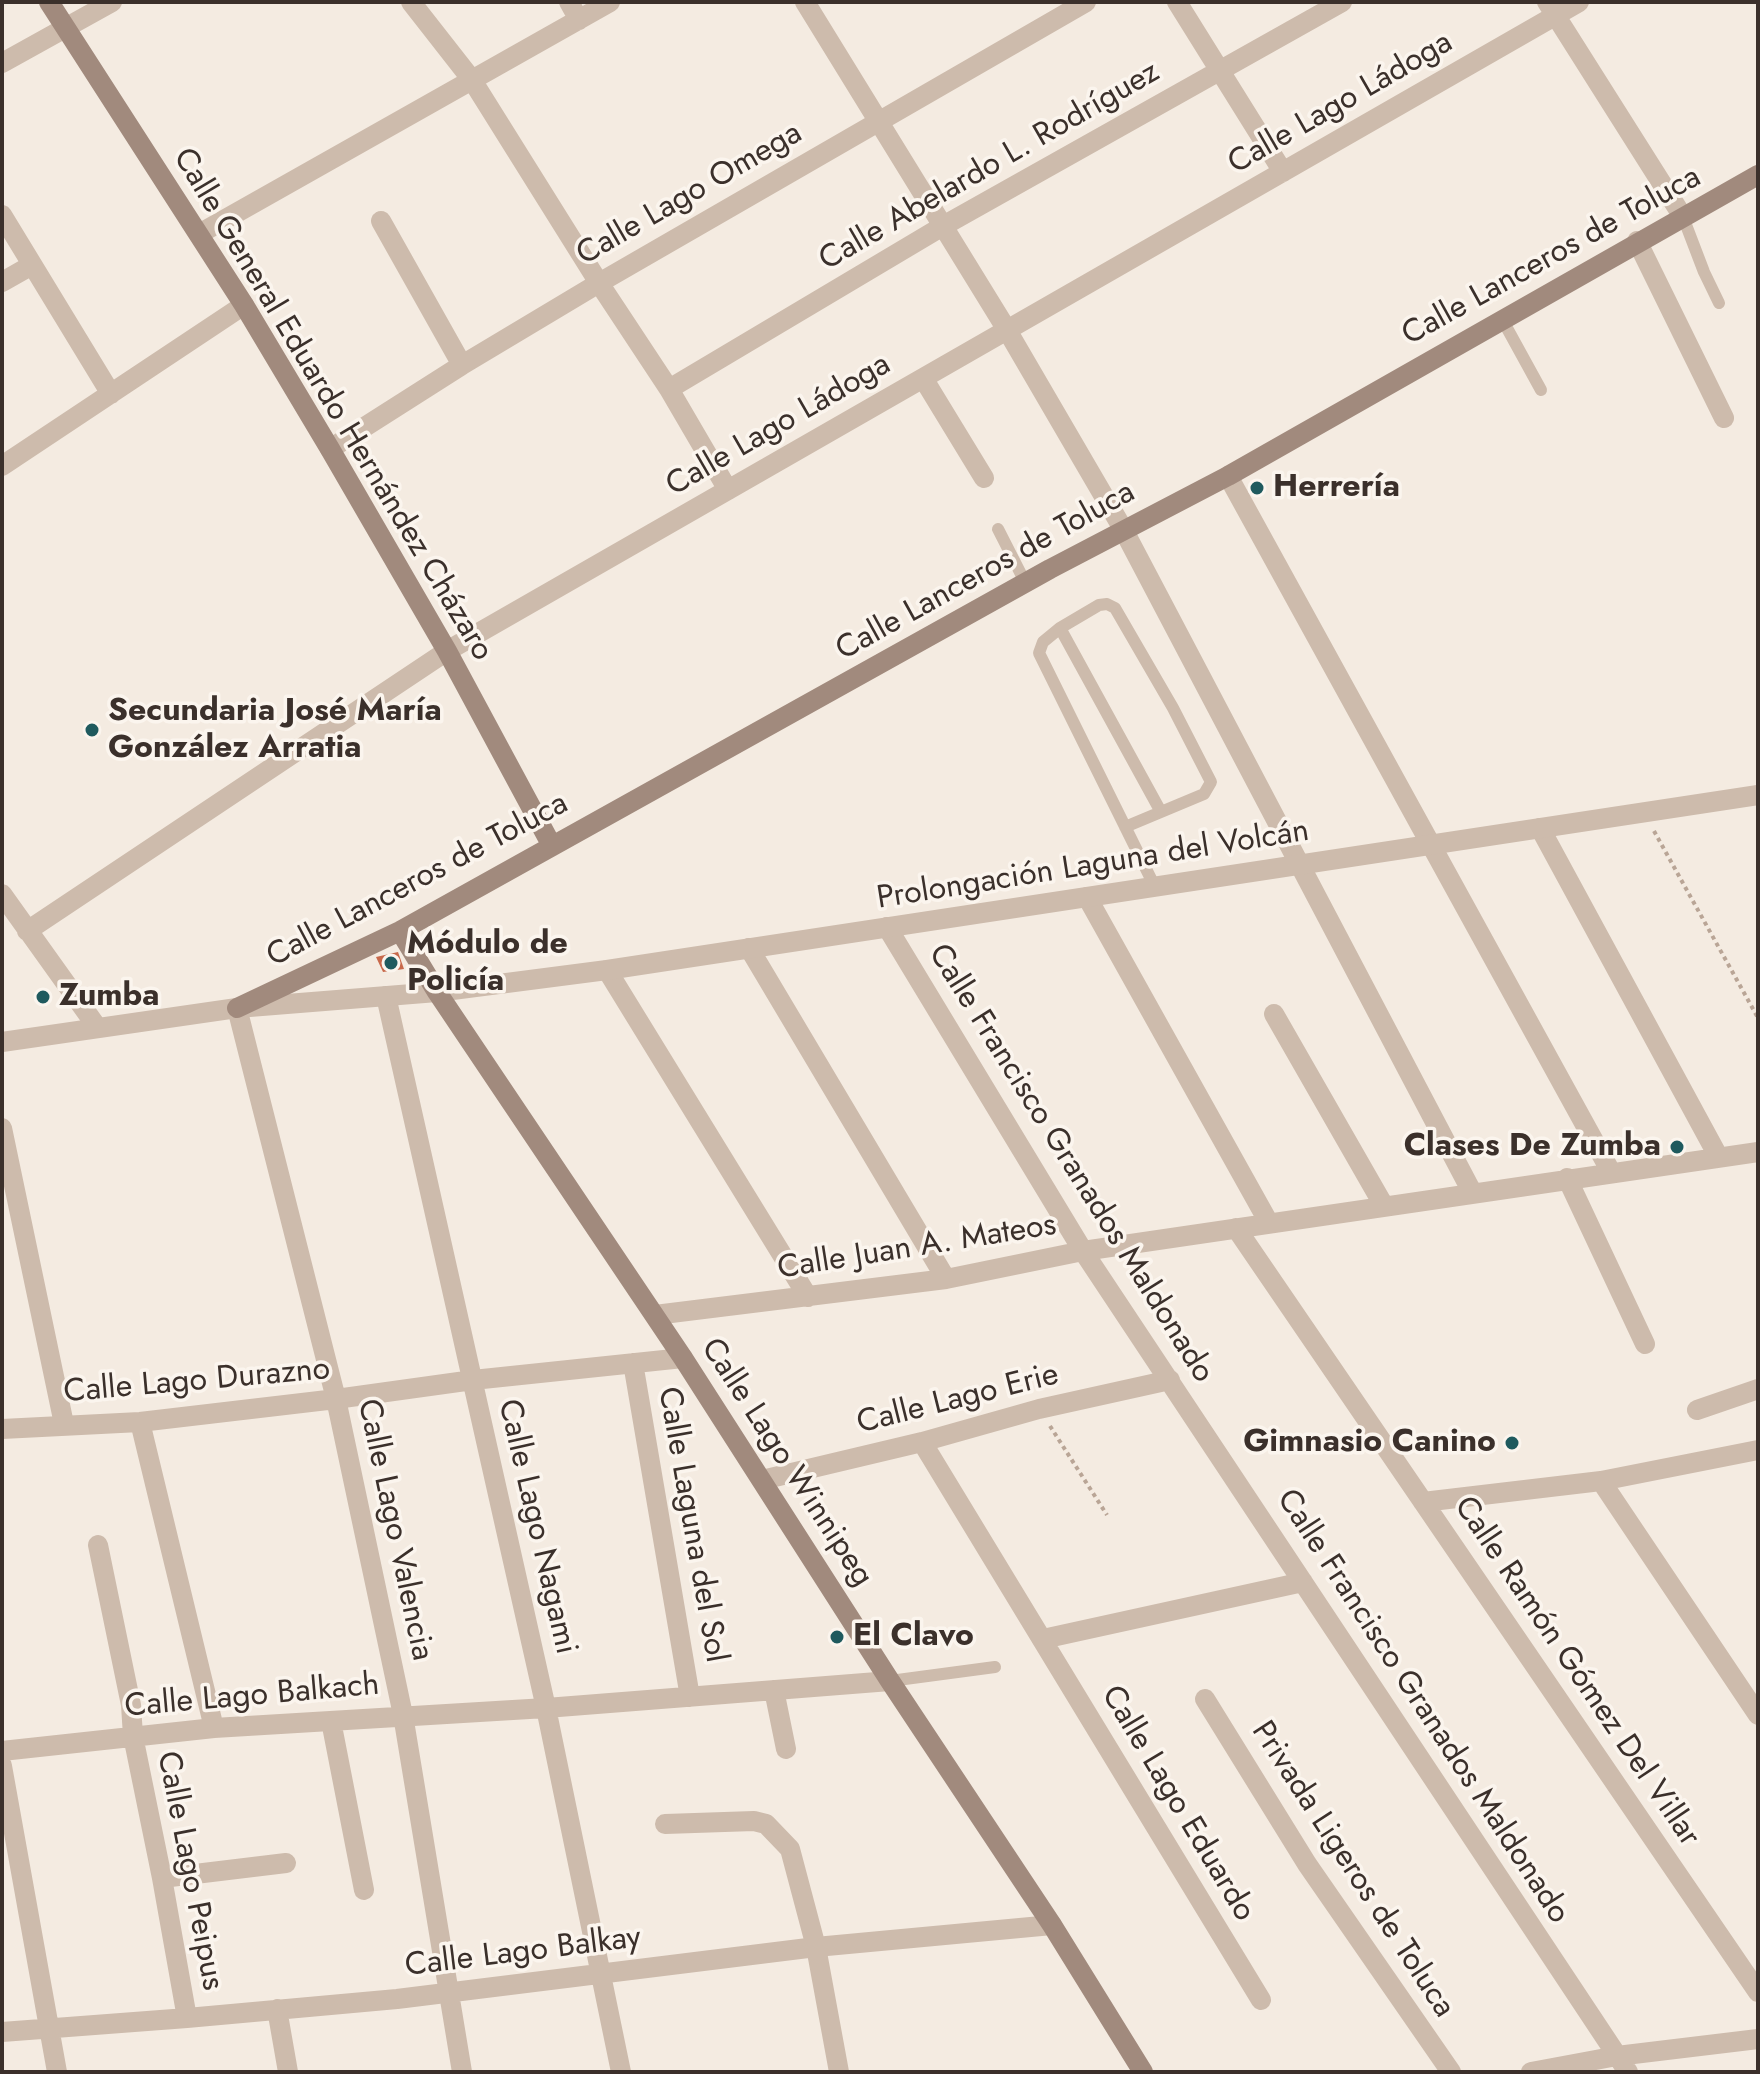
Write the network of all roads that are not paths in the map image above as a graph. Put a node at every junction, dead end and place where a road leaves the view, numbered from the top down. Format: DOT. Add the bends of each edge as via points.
graph roads {
  1 [pos="49,2"];
  2 [pos="112,2"];
  3 [pos="411,2"];
  4 [pos="610,2"];
  5 [pos="805,2"];
  6 [pos="1086,2"];
  7 [pos="1177,2"];
  8 [pos="1342,2"];
  9 [pos="1579,2"];
  10 [pos="1551,9"];
  11 [pos="574,11"];
  12 [pos="66,28"];
  13 [pos="2,63"];
  14 [pos="1220,71"];
  15 [pos="472,80"];
  16 [pos="878,121"];
  17 [pos="1283,172"];
  18 [pos="1758,175"];
  19 [pos="2,215"];
  20 [pos="1683,217"];
  21 [pos="381,221"];
  22 [pos="943,226"];
  23 [pos="199,234"];
  24 [pos="1637,241"];
  25 [pos="32,265"];
  26 [pos="2,282"];
  27 [pos="599,283"];
  28 [pos="1719,303"];
  29 [pos="244,305"];
  30 [pos="1502,319"];
  31 [pos="1007,330"];
  32 [pos="462,365"];
  33 [pos="923,378"];
  34 [pos="669,389"];
  35 [pos="1541,390"];
  36 [pos="111,394"];
  37 [pos="1724,418"];
  38 [pos="330,449"];
  39 [pos="2,466"];
  40 [pos="1228,476"];
  41 [pos="984,478"];
  42 [pos="728,490"];
  43 [pos="998,529"];
  44 [pos="1123,529"];
  45 [pos="1026,584"];
  46 [pos="1060,628"];
  47 [pos="447,651"];
  48 [pos="1758,795"];
  49 [pos="1161,812"];
  50 [pos="1125,827"];
  51 [pos="1540,828"];
  52 [pos="1431,845"];
  53 [pos="552,846"];
  54 [pos="1299,865"];
  55 [pos="1155,887"];
  56 [pos="2,894"];
  57 [pos="1087,897"];
  58 [pos="887,927"];
  59 [pos="27,931"];
  60 [pos="400,931"];
  61 [pos="749,948"];
  62 [pos="607,970"];
  63 [pos="437,992"];
  64 [pos="386,996"];
  65 [pos="237,1008"];
  66 [pos="1274,1014"];
  67 [pos="97,1027"];
  68 [pos="2,1042"];
  69 [pos="2,1128"];
  70 [pos="1758,1152"];
  71 [pos="1718,1156"];
  72 [pos="1611,1172"];
  73 [pos="1567,1178"];
  74 [pos="1472,1192"];
  75 [pos="1384,1206"];
  76 [pos="1269,1223"];
  77 [pos="1236,1228"];
  78 [pos="1083,1251"];
  79 [pos="946,1279"];
  80 [pos="808,1297"];
  81 [pos="655,1315"];
  82 [pos="1645,1344"];
  83 [pos="683,1358"];
  84 [pos="633,1363"];
  85 [pos="473,1380"];
  86 [pos="1170,1380"];
  87 [pos="1758,1389"];
  88 [pos="336,1399"];
  89 [pos="1697,1410"];
  90 [pos="140,1422"];
  91 [pos="64,1424"];
  92 [pos="2,1429"];
  93 [pos="922,1442"];
  94 [pos="1758,1450"];
  95 [pos="762,1480"];
  96 [pos="1601,1481"];
  97 [pos="1423,1502"];
  98 [pos="98,1545"];
  99 [pos="1303,1582"];
  100 [pos="1043,1639"];
  101 [pos="995,1667"];
  102 [pos="890,1681"];
  103 [pos="774,1690"];
  104 [pos="690,1697"];
  105 [pos="1205,1699"];
  106 [pos="546,1708"];
  107 [pos="403,1715"];
  108 [pos="1758,1715"];
  109 [pos="331,1721"];
  110 [pos="214,1728"];
  111 [pos="133,1736"];
  112 [pos="786,1749"];
  113 [pos="2,1751"];
  114 [pos="2,1766"];
  115 [pos="665,1824"];
  116 [pos="286,1863"];
  117 [pos="162,1878"];
  118 [pos="364,1890"];
  119 [pos="1052,1925"];
  120 [pos="816,1947"];
  121 [pos="602,1973"];
  122 [pos="450,1992"];
  123 [pos="1758,1992"];
  124 [pos="1261,2000"];
  125 [pos="277,2009"];
  126 [pos="187,2018"];
  127 [pos="50,2028"];
  128 [pos="2,2032"];
  129 [pos="1758,2039"];
  130 [pos="1622,2064"];
  131 [pos="57,2072"];
  132 [pos="288,2072"];
  133 [pos="462,2072"];
  134 [pos="621,2072"];
  135 [pos="839,2072"];
  136 [pos="1143,2072"];
  137 [pos="1451,2072"];
  138 [pos="1531,2072"];
  1 -- 12 [label="main road, Calle General Eduardo Hernández Cházaro"];
  2 -- 12 [label="street"];
  3 -- 15 [label="street"];
  4 -- 11 [label="street"];
  5 -- 16 [label="street"];
  6 -- 16 [label="street, Calle Lago Omega"];
  7 -- 14 [label="street"];
  8 -- 14 [label="street, Calle Abelardo L. Rodríguez"];
  9 -- 10 [label="street, Calle Lago Ládoga"];
  10 -- 17 [label="street, Calle Lago Ládoga"];
  10 -- 20 [label="street"];
  11 -- 15 [label="street"];
  12 -- 13 [label="street"];
  12 -- 23 [label="main road, Calle General Eduardo Hernández Cházaro"];
  14 -- 17 [label="street"];
  14 -- 22 [label="street, Calle Abelardo L. Rodríguez"];
  15 -- 23 [label="street"];
  15 -- 27 [label="street"];
  16 -- 22 [label="street"];
  16 -- 27 [label="street, Calle Lago Omega"];
  17 -- 31 [label="street, Calle Lago Ládoga"];
  18 -- 20 [label="main road, Calle Lanceros de Toluca"];
  19 -- 25 [label="street"];
  20 -- 24 [label="main road, Calle Lanceros de Toluca"];
  20 -- 28 [label="lane"];
  21 -- 32 [label="street"];
  22 -- 31 [label="street"];
  22 -- 34 [label="street, Calle Abelardo L. Rodríguez"];
  23 -- 29 [label="main road, Calle General Eduardo Hernández Cházaro"];
  24 -- 30 [label="main road, Calle Lanceros de Toluca"];
  24 -- 37 [label="street"];
  25 -- 26 [label="street"];
  25 -- 36 [label="street"];
  27 -- 32 [label="street, Calle Lago Omega"];
  27 -- 34 [label="street"];
  29 -- 36 [label="street"];
  29 -- 38 [label="main road, Calle General Eduardo Hernández Cházaro"];
  30 -- 35 [label="lane"];
  30 -- 40 [label="main road, Calle Lanceros de Toluca"];
  31 -- 33 [label="street, Calle Lago Ládoga"];
  31 -- 44 [label="street"];
  32 -- 38 [label="street, Calle Lago Omega"];
  33 -- 41 [label="street"];
  33 -- 42 [label="street, Calle Lago Ládoga"];
  34 -- 42 [label="street"];
  36 -- 39 [label="street"];
  38 -- 47 [label="main road, Calle General Eduardo Hernández Cházaro"];
  40 -- 44 [label="main road, Calle Lanceros de Toluca"];
  40 -- 52 [label="street"];
  42 -- 47 [label="street, Calle Lago Ládoga"];
  43 -- 45 [label="lane"];
  44 -- 45 [label="main road, Calle Lanceros de Toluca"];
  44 -- 54 [label="street"];
  45 -- 53 [label="main road, Calle Lanceros de Toluca"];
  46 -- 49 [label="lane"];
  46 -- 49 [label="lane" via="1099,605 1115,608 1173,708 1211,782 1204,794"];
  46 -- 50 [label="lane" via="1043,642 1039,653"];
  47 -- 53 [label="main road, Calle General Eduardo Hernández Cházaro"];
  47 -- 59 [label="street, Calle Lago Ládoga"];
  48 -- 51 [label="street, Prolongación Laguna del Volcán"];
  49 -- 50 [label="lane"];
  50 -- 55 [label="lane"];
  51 -- 52 [label="street, Prolongación Laguna del Volcán"];
  51 -- 71 [label="street"];
  52 -- 54 [label="street, Prolongación Laguna del Volcán"];
  52 -- 72 [label="street"];
  53 -- 60 [label="main road, Calle Lanceros de Toluca"];
  54 -- 55 [label="street, Prolongación Laguna del Volcán"];
  54 -- 74 [label="street"];
  55 -- 57 [label="street, Prolongación Laguna del Volcán"];
  56 -- 59 [label="street"];
  57 -- 58 [label="street, Prolongación Laguna del Volcán"];
  57 -- 76 [label="street"];
  58 -- 61 [label="street, Prolongación Laguna del Volcán"];
  58 -- 78 [label="street, Calle Francisco Granados Maldonado"];
  59 -- 67 [label="street"];
  60 -- 63 [label="main road, Calle Lago Winnipeg"];
  60 -- 65 [label="main road, Calle Lanceros de Toluca"];
  61 -- 62 [label="street, Prolongación Laguna del Volcán"];
  61 -- 79 [label="street"];
  62 -- 63 [label="street, Prolongación Laguna del Volcán"];
  62 -- 80 [label="street"];
  63 -- 64 [label="street, Prolongación Laguna del Volcán"];
  63 -- 81 [label="main road, Calle Lago Winnipeg"];
  64 -- 65 [label="street, Prolongación Laguna del Volcán"];
  64 -- 85 [label="street, Calle Lago Nagami"];
  65 -- 67 [label="street, Prolongación Laguna del Volcán"];
  65 -- 88 [label="street, Calle Lago Valencia"];
  66 -- 75 [label="street"];
  67 -- 68 [label="street, Prolongación Laguna del Volcán"];
  69 -- 91 [label="street"];
  70 -- 71 [label="street, Calle Juan A. Mateos"];
  71 -- 72 [label="street, Calle Juan A. Mateos"];
  72 -- 73 [label="street, Calle Juan A. Mateos"];
  73 -- 74 [label="street, Calle Juan A. Mateos"];
  73 -- 82 [label="street"];
  74 -- 75 [label="street, Calle Juan A. Mateos"];
  75 -- 76 [label="street, Calle Juan A. Mateos"];
  76 -- 77 [label="street, Calle Juan A. Mateos"];
  77 -- 78 [label="street, Calle Juan A. Mateos"];
  77 -- 97 [label="street, Calle Ramón Gómez Del Villar"];
  78 -- 79 [label="street, Calle Juan A. Mateos"];
  78 -- 86 [label="street, Calle Francisco Granados Maldonado"];
  79 -- 80 [label="street, Calle Juan A. Mateos"];
  80 -- 81 [label="street, Calle Juan A. Mateos"];
  81 -- 83 [label="main road, Calle Lago Winnipeg"];
  83 -- 84 [label="street, Calle Lago Durazno"];
  83 -- 95 [label="main road, Calle Lago Winnipeg"];
  84 -- 85 [label="street, Calle Lago Durazno"];
  84 -- 104 [label="street, Calle Laguna del Sol"];
  85 -- 88 [label="street, Calle Lago Durazno"];
  85 -- 106 [label="street, Calle Lago Nagami"];
  86 -- 93 [label="street, Calle Lago Erie"];
  86 -- 99 [label="street, Calle Francisco Granados Maldonado"];
  87 -- 89 [label="street"];
  88 -- 90 [label="street, Calle Lago Durazno"];
  88 -- 107 [label="street, Calle Lago Valencia"];
  90 -- 91 [label="street, Calle Lago Durazno"];
  90 -- 110 [label="street"];
  91 -- 92 [label="street, Calle Lago Durazno"];
  93 -- 95 [label="street, Calle Lago Erie"];
  93 -- 100 [label="street, Calle Lago Eduardo"];
  94 -- 96 [label="street"];
  95 -- 102 [label="main road, Calle Lago Winnipeg"];
  96 -- 97 [label="street"];
  96 -- 108 [label="street"];
  97 -- 123 [label="street, Calle Ramón Gómez Del Villar"];
  98 -- 111 [label="street, Calle Lago Peipus"];
  99 -- 100 [label="street"];
  99 -- 130 [label="street, Calle Francisco Granados Maldonado"];
  100 -- 124 [label="street, Calle Lago Eduardo"];
  101 -- 102 [label="lane"];
  102 -- 103 [label="street, Calle Lago Balkach"];
  102 -- 119 [label="main road, Calle Lago Winnipeg"];
  103 -- 104 [label="street, Calle Lago Balkach"];
  103 -- 112 [label="street"];
  104 -- 106 [label="street, Calle Lago Balkach"];
  105 -- 137 [label="street, Privada Ligeros de Toluca" via="1307,1864"];
  106 -- 107 [label="street, Calle Lago Balkach"];
  106 -- 121 [label="street, Calle Lago Nagami"];
  107 -- 109 [label="street, Calle Lago Balkach"];
  107 -- 122 [label="street, Calle Lago Valencia"];
  109 -- 110 [label="street, Calle Lago Balkach"];
  109 -- 118 [label="street"];
  110 -- 111 [label="street, Calle Lago Balkach"];
  111 -- 113 [label="street, Calle Lago Balkach"];
  111 -- 117 [label="street, Calle Lago Peipus"];
  114 -- 127 [label="street"];
  115 -- 120 [label="street" via="766,1824 790,1849"];
  116 -- 117 [label="street"];
  117 -- 126 [label="street, Calle Lago Peipus"];
  119 -- 120 [label="street, Calle Lago Balkay"];
  119 -- 136 [label="main road, Calle Lago Winnipeg"];
  120 -- 121 [label="street, Calle Lago Balkay"];
  120 -- 135 [label="street"];
  121 -- 122 [label="street, Calle Lago Balkay"];
  121 -- 134 [label="street, Calle Lago Nagami"];
  122 -- 125 [label="street, Calle Lago Balkay"];
  122 -- 133 [label="street, Calle Lago Valencia"];
  125 -- 126 [label="street, Calle Lago Balkay"];
  125 -- 132 [label="street"];
  126 -- 127 [label="street, Calle Lago Balkay"];
  127 -- 128 [label="street, Calle Lago Balkay"];
  127 -- 131 [label="street"];
  129 -- 130 [label="street"];
  130 -- 138 [label="street"];
}
